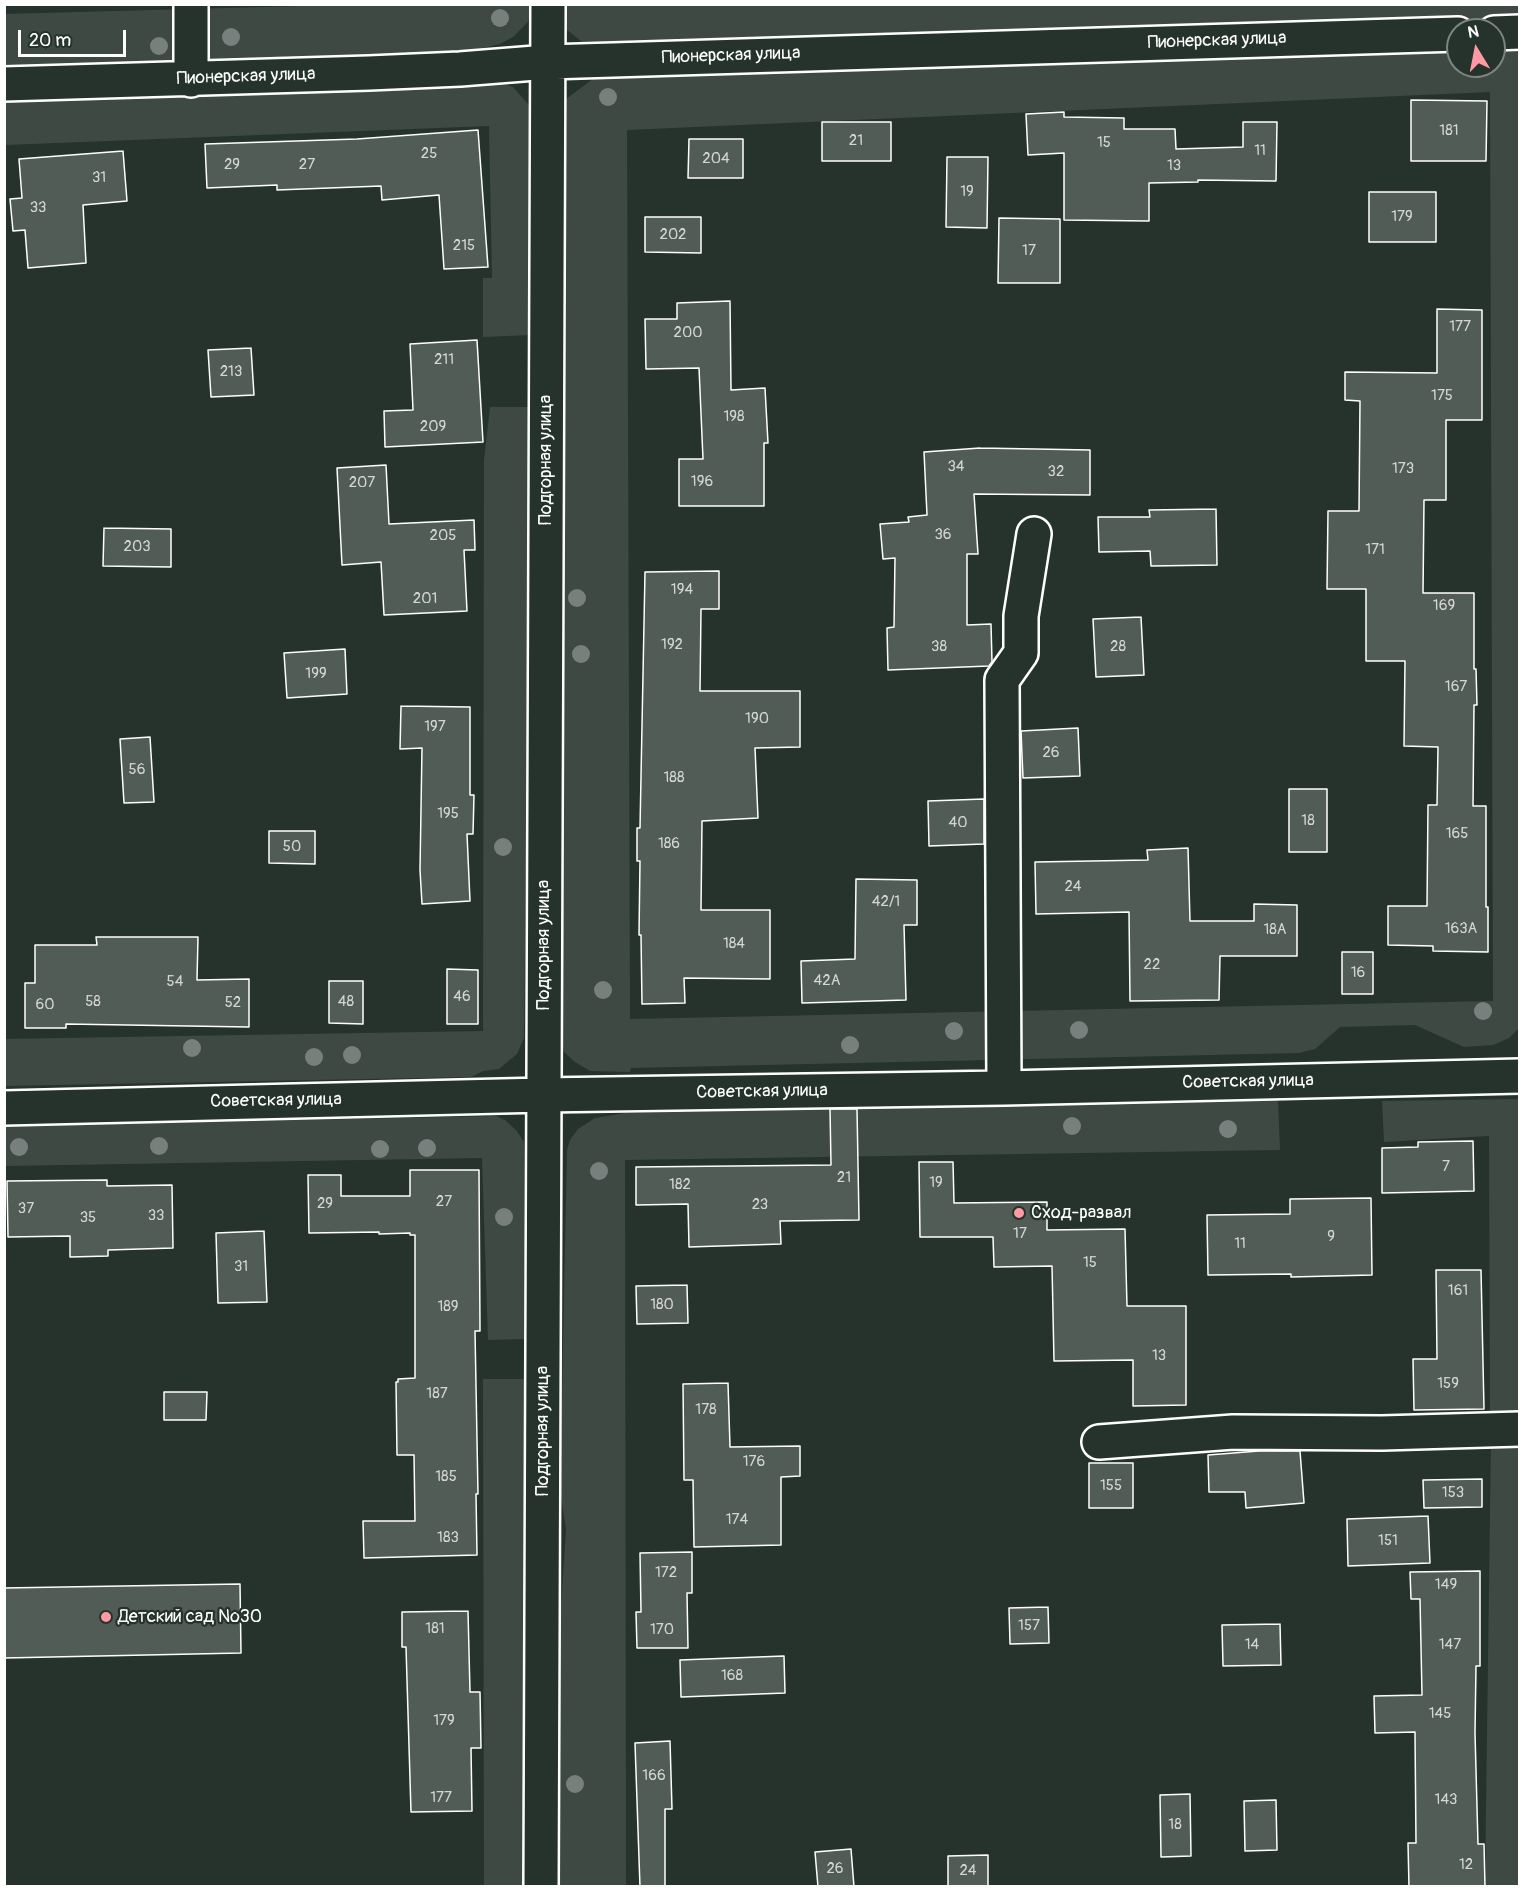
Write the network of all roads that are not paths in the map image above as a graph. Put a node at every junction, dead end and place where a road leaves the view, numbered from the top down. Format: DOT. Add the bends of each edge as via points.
graph roads {
  1 [pos="191,4"];
  2 [pos="548,4"];
  3 [pos="1446,34"];
  4 [pos="548,62"];
  5 [pos="191,80"];
  6 [pos="4,84"];
  7 [pos="1034,534"];
  8 [pos="1520,1076"];
  9 [pos="1004,1088"];
  10 [pos="543,1095"];
  11 [pos="4,1108"];
  12 [pos="1520,1429"];
  13 [pos="1099,1442"];
  14 [pos="541,1887"];
  1 -- 5 [label="street"];
  2 -- 4 [label="street, Подгорная улица"];
  3 -- 4 [label="street, Пионерская улица"];
  4 -- 5 [label="street, Пионерская улица"];
  4 -- 10 [label="street, Подгорная улица"];
  5 -- 6 [label="street, Пионерская улица"];
  7 -- 9 [label="street" via="1021,616 1021,653 1002,680"];
  8 -- 9 [label="street, Советская улица"];
  9 -- 10 [label="street, Советская улица"];
  10 -- 11 [label="street, Советская улица"];
  10 -- 14 [label="street, Подгорная улица"];
  12 -- 13 [label="street" via="1233,1432"];
}
